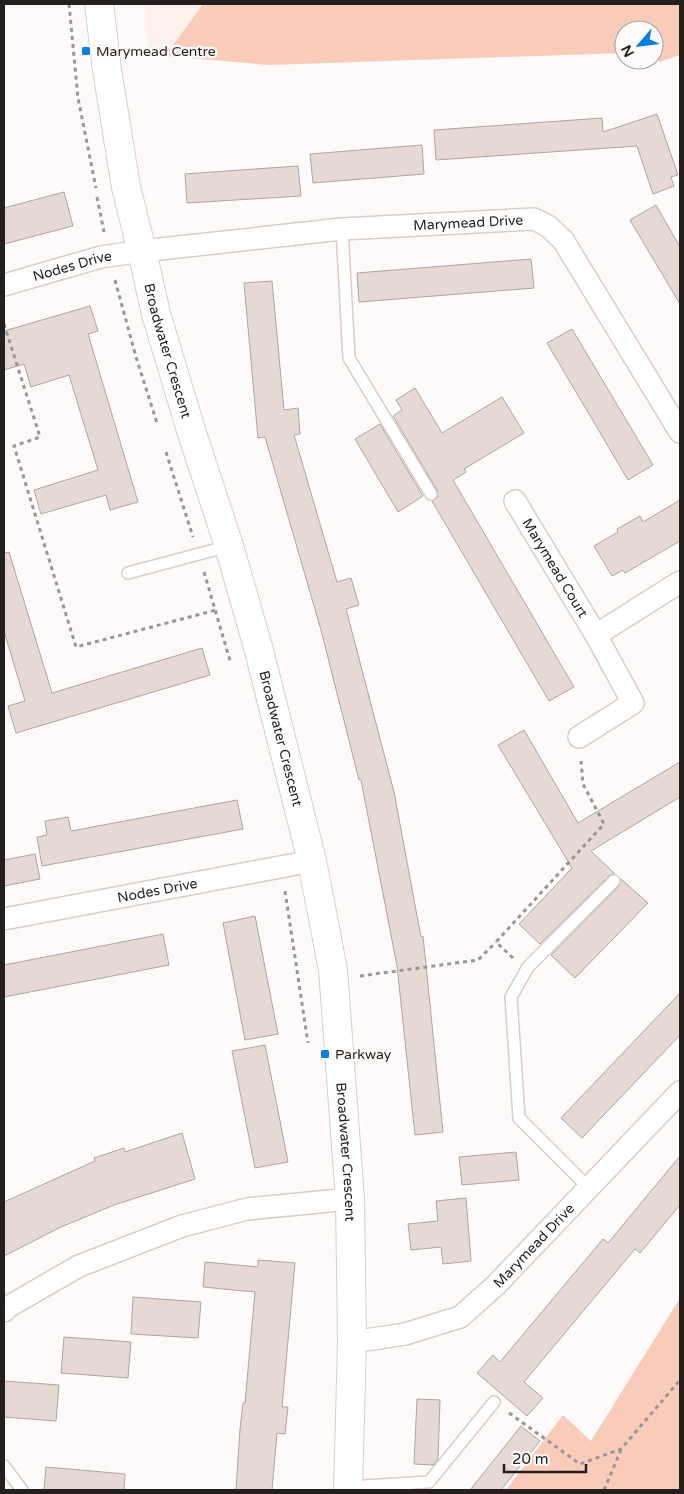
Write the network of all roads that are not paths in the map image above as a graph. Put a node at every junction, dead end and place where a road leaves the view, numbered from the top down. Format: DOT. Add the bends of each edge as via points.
graph roads {
  1 [pos="99,4"];
  2 [pos="342,229"];
  3 [pos="142,251"];
  4 [pos="4,285"];
  5 [pos="680,432"];
  6 [pos="431,494"];
  7 [pos="515,501"];
  8 [pos="230,546"];
  9 [pos="128,573"];
  10 [pos="680,582"];
  11 [pos="596,635"];
  12 [pos="579,737"];
  13 [pos="312,861"];
  14 [pos="614,881"];
  15 [pos="4,919"];
  16 [pos="680,1092"];
  17 [pos="589,1188"];
  18 [pos="350,1198"];
  19 [pos="4,1311"];
  20 [pos="352,1342"];
  21 [pos="494,1402"];
  22 [pos="4,1466"];
  23 [pos="348,1489"];
  24 [pos="22,1490"];
  1 -- 3 [label="street, Broadwater Crescent" via="126,187"];
  2 -- 3 [label="street, Marymead Drive"];
  2 -- 5 [label="street, Marymead Drive" via="534,219 548,226 564,240"];
  2 -- 6 [label="lane" via="349,358"];
  3 -- 4 [label="street, Nodes Drive" via="109,256"];
  3 -- 8 [label="street, Broadwater Crescent" via="156,314"];
  7 -- 11 [label="street, Marymead Court"];
  8 -- 9 [label="lane"];
  8 -- 13 [label="street, Broadwater Crescent"];
  10 -- 11 [label="street"];
  11 -- 12 [label="street, Marymead Court" via="633,703"];
  13 -- 15 [label="street, Nodes Drive"];
  13 -- 18 [label="street, Broadwater Crescent" via="334,979"];
  14 -- 17 [label="lane" via="526,970 511,997 519,1118"];
  16 -- 17 [label="street, Marymead Drive"];
  17 -- 20 [label="street, Marymead Drive" via="495,1286 460,1316 405,1334"];
  18 -- 19 [label="street" via="247,1210 182,1226 79,1266"];
  18 -- 20 [label="street, Broadwater Crescent"];
  20 -- 23 [label="street, Broadwater Crescent"];
  21 -- 23 [label="lane" via="429,1482"];
  22 -- 24 [label="lane"];
}
